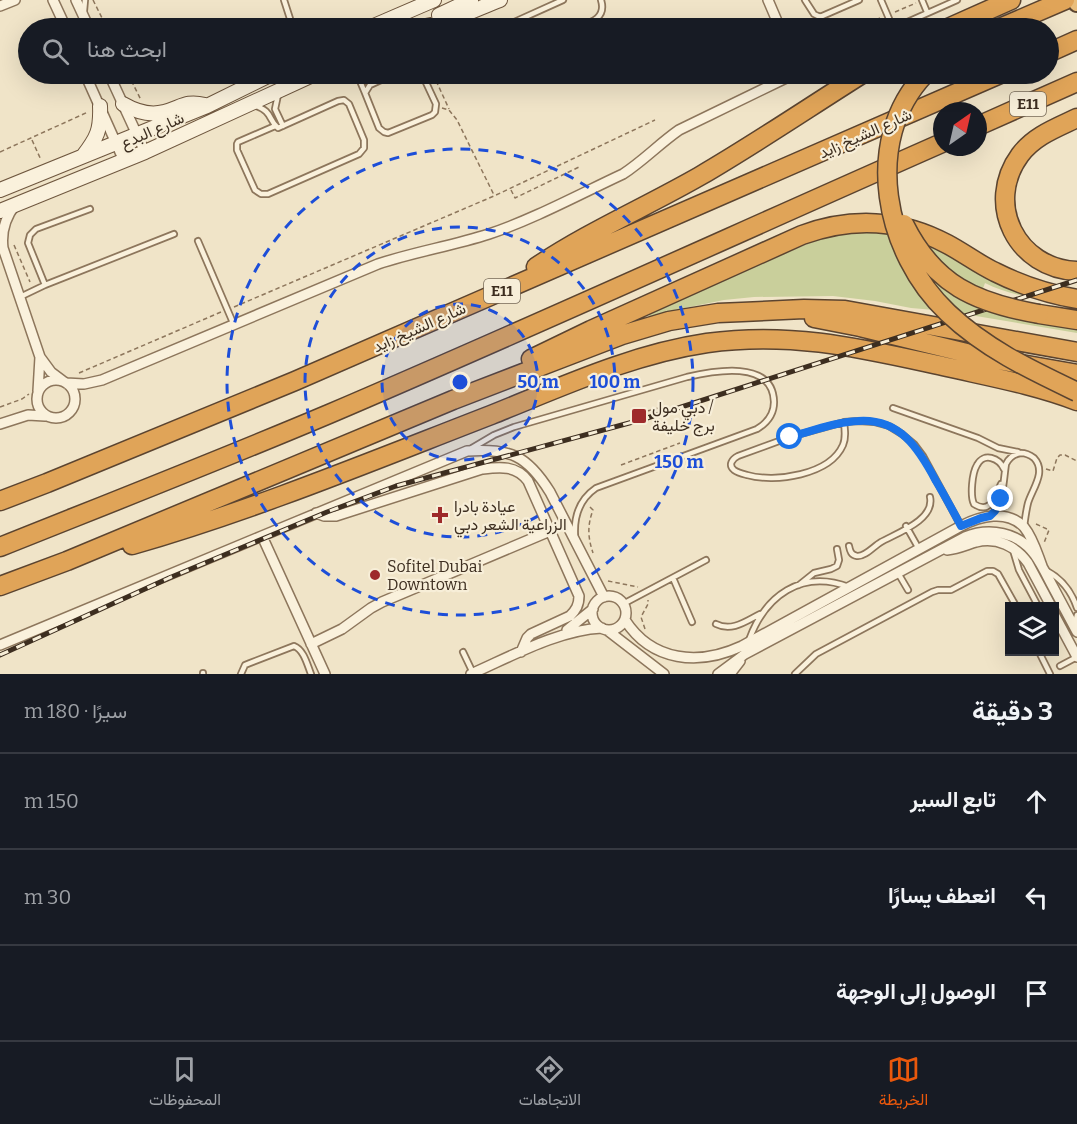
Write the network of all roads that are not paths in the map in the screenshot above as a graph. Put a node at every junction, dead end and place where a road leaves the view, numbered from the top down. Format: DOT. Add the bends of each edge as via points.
graph roads {
  1 [pos="15,0"];
  2 [pos="46,0"];
  3 [pos="76,0"];
  4 [pos="85,0"];
  5 [pos="284,0"];
  6 [pos="413,0"];
  7 [pos="434,0"];
  8 [pos="471,0"];
  9 [pos="500,0"];
  10 [pos="563,0"];
  11 [pos="600,0"];
  12 [pos="768,0"];
  13 [pos="805,0"];
  14 [pos="859,0"];
  15 [pos="881,0"];
  16 [pos="922,0"];
  17 [pos="938,0"];
  18 [pos="957,0"];
  19 [pos="987,0"];
  20 [pos="1011,0"];
  21 [pos="1065,0"];
  22 [pos="55,4"];
  23 [pos="0,6"];
  24 [pos="941,7"];
  25 [pos="927,12"];
  26 [pos="83,16"];
  27 [pos="61,18"];
  28 [pos="290,18"];
  29 [pos="393,18"];
  30 [pos="434,18"];
  31 [pos="455,18"];
  32 [pos="523,18"];
  33 [pos="597,18"];
  34 [pos="776,18"];
  35 [pos="889,18"];
  36 [pos="914,18"];
  37 [pos="955,18"];
  38 [pos="970,18"];
  39 [pos="1023,18"];
  40 [pos="1077,40"];
  41 [pos="1059,47"];
  42 [pos="1077,82"];
  43 [pos="90,84"];
  44 [pos="114,84"];
  45 [pos="252,84"];
  46 [pos="291,84"];
  47 [pos="362,84"];
  48 [pos="372,84"];
  49 [pos="426,84"];
  50 [pos="774,84"];
  51 [pos="846,84"];
  52 [pos="916,84"];
  53 [pos="977,84"];
  54 [pos="279,89"];
  55 [pos="366,93"];
  56 [pos="123,104"];
  57 [pos="249,104"];
  58 [pos="100,106"];
  59 [pos="207,106"];
  60 [pos="1077,118"];
  61 [pos="987,122"];
  62 [pos="275,126"];
  63 [pos="283,126"];
  64 [pos="137,134"];
  65 [pos="116,143"];
  66 [pos="933,146"];
  67 [pos="145,152"];
  68 [pos="81,158"];
  69 [pos="124,161"];
  70 [pos="0,190"];
  71 [pos="889,197"];
  72 [pos="15,205"];
  73 [pos="90,209"];
  74 [pos="0,211"];
  75 [pos="174,234"];
  76 [pos="198,241"];
  77 [pos="2,245"];
  78 [pos="1077,271"];
  79 [pos="45,285"];
  80 [pos="495,294"];
  81 [pos="20,297"];
  82 [pos="1077,299"];
  83 [pos="762,312"];
  84 [pos="1077,320"];
  85 [pos="234,324"];
  86 [pos="1077,352"];
  87 [pos="40,357"];
  88 [pos="1077,374"];
  89 [pos="64,382"];
  90 [pos="1077,392"];
  91 [pos="35,394"];
  92 [pos="453,400"];
  93 [pos="1077,401"];
  94 [pos="893,408"];
  95 [pos="45,416"];
  96 [pos="1,423"];
  97 [pos="844,423"];
  98 [pos="467,451"];
  99 [pos="1020,453"];
  100 [pos="1004,476"];
  101 [pos="930,497"];
  102 [pos="0,501"];
  103 [pos="316,513"];
  104 [pos="990,516"];
  105 [pos="961,526"];
  106 [pos="1024,527"];
  107 [pos="907,528"];
  108 [pos="550,531"];
  109 [pos="262,536"];
  110 [pos="966,537"];
  111 [pos="576,543"];
  112 [pos="849,546"];
  113 [pos="0,547"];
  114 [pos="1012,548"];
  115 [pos="837,549"];
  116 [pos="919,549"];
  117 [pos="940,551"];
  118 [pos="706,560"];
  119 [pos="67,561"];
  120 [pos="1043,568"];
  121 [pos="877,572"];
  122 [pos="896,574"];
  123 [pos="673,578"];
  124 [pos="799,585"];
  125 [pos="0,586"];
  126 [pos="849,587"];
  127 [pos="908,590"];
  128 [pos="604,597"];
  129 [pos="1014,602"];
  130 [pos="1037,602"];
  131 [pos="1049,602"];
  132 [pos="624,604"];
  133 [pos="1077,608"];
  134 [pos="593,609"];
  135 [pos="762,612"];
  136 [pos="1077,615"];
  137 [pos="625,620"];
  138 [pos="692,622"];
  139 [pos="1059,623"];
  140 [pos="716,624"];
  141 [pos="604,629"];
  142 [pos="1076,629"];
  143 [pos="557,637"];
  144 [pos="748,642"];
  145 [pos="311,644"];
  146 [pos="0,645"];
  147 [pos="463,652"];
  148 [pos="521,652"];
  149 [pos="745,654"];
  150 [pos="1041,656"];
  151 [pos="1077,657"];
  152 [pos="1060,666"];
  153 [pos="241,674"];
  154 [pos="311,674"];
  155 [pos="325,674"];
  156 [pos="472,674"];
  157 [pos="662,674"];
  158 [pos="718,674"];
  159 [pos="730,674"];
  160 [pos="795,674"];
  161 [pos="1050,674"];
  1 -- 23 [label="street"];
  2 -- 22 [label="street"];
  3 -- 26 [label="street"];
  4 -- 26 [label="lane"];
  5 -- 28 [label="lane"];
  6 -- 29 [label="main road"];
  7 -- 29 [label="main road"];
  8 -- 30 [label="main road"];
  9 -- 31 [label="main road"];
  10 -- 32 [label="lane"];
  11 -- 33 [label="lane"];
  12 -- 34 [label="street"];
  13 -- 14 [label="lane" via="820,17"];
  15 -- 35 [label="lane"];
  16 -- 25 [label="lane"];
  17 -- 24 [label="lane"];
  18 -- 24 [label="lane"];
  19 -- 37 [label="highway"];
  20 -- 38 [label="highway"];
  21 -- 39 [label="highway"];
  22 -- 27 [label="street"];
  24 -- 25 [label="lane"];
  25 -- 36 [label="lane"];
  40 -- 41 [label="highway"];
  42 -- 61 [label="highway, E11"];
  43 -- 58 [label="street"];
  44 -- 56 [label="street"];
  45 -- 59 [label="main road, شارع البدع"];
  46 -- 54 [label="main road, شارع البدع"];
  47 -- 55 [label="lane"];
  48 -- 55 [label="lane"];
  49 -- 55 [label="lane" via="435,112 387,133 379,128"];
  50 -- 85 [label="street" via="679,130 623,174 533,216 488,234 378,264"];
  51 -- 80 [label="highway" via="730,159 573,243"];
  52 -- 71 [label="highway, bridge" via="891,133 886,165"];
  53 -- 80 [label="highway, شارع الشيخ زايد / E11"];
  54 -- 57 [label="main road, شارع البدع"];
  54 -- 63 [label="lane" via="275,109"];
  56 -- 59 [label="main road" via="153,113 192,102"];
  56 -- 64 [label="street"];
  57 -- 62 [label="lane" via="265,110"];
  57 -- 67 [label="main road, شارع البدع"];
  58 -- 65 [label="street"];
  58 -- 68 [label="main road" via="97,136"];
  59 -- 64 [label="main road, شارع البدع"];
  60 -- 78 [label="highway" via="1047,132 1015,162 1006,183 1005,207 1011,230 1025,249 1060,269"];
  62 -- 63 [label="lane"];
  62 -- 63 [label="lane" via="237,144 255,190 261,194 359,154 364,148 364,140 344,100"];
  64 -- 65 [label="main road, شارع البدع"];
  64 -- 67 [label="street"];
  65 -- 68 [label="main road, شارع البدع"];
  65 -- 69 [label="street"];
  66 -- 113 [label="highway" via="329,414"];
  67 -- 69 [label="main road, شارع البدع"];
  68 -- 70 [label="main road, شارع البدع"];
  69 -- 72 [label="main road, شارع البدع"];
  71 -- 84 [label="highway, bridge" via="920,251 961,290 1010,308"];
  71 -- 90 [label="highway, bridge" via="907,256 938,303 970,333 996,350"];
  72 -- 74 [label="main road, شارع البدع"];
  72 -- 77 [label="street" via="3,228"];
  73 -- 79 [label="lane" via="36,229 30,235 28,243"];
  75 -- 79 [label="lane"];
  76 -- 85 [label="lane"];
  77 -- 81 [label="street"];
  79 -- 81 [label="lane"];
  80 -- 102 [label="highway, شارع الشيخ زايد / E11" via="295,381"];
  81 -- 87 [label="street"];
  82 -- 92 [label="highway" via="1009,279 940,240 910,228 874,222 837,225 802,235 602,326 474,386"];
  83 -- 86 [label="highway" via="845,310"];
  83 -- 88 [label="highway" via="846,324 972,355"];
  83 -- 92 [label="highway" via="718,313 645,328"];
  85 -- 89 [label="street" via="102,380 84,384"];
  87 -- 89 [label="street"];
  87 -- 91 [label="street"];
  89 -- 91 [label="street" via="48,382"];
  89 -- 95 [label="street" via="75,395 73,410 60,418"];
  91 -- 95 [label="street"];
  91 -- 96 [label="street" via="26,408"];
  92 -- 119 [label="highway"];
  93 -- 119 [label="highway" via="1026,385 816,341 756,338 705,343 655,354 580,380 302,489 152,539"];
  94 -- 99 [label="lane"];
  95 -- 96 [label="street" via="28,415"];
  97 -- 97 [label="lane" via="738,456 732,466 738,472 764,478 804,473 837,455 846,434"];
  97 -- 105 [label="lane" via="889,426 914,444"];
  98 -- 103 [label="street"];
  98 -- 111 [label="street" via="504,452 531,466 550,492"];
  98 -- 111 [label="lane" via="514,428 687,377 749,372 764,380 772,394 773,410 764,425 602,484 590,492 577,512"];
  99 -- 100 [label="lane" via="1008,460"];
  99 -- 106 [label="lane" via="1032,457 1040,473"];
  100 -- 100 [label="lane" via="989,506 981,508 974,504 971,496 980,461 989,457 998,460"];
  100 -- 104 [label="lane" via="1001,499"];
  101 -- 107 [label="lane" via="931,504 924,514"];
  103 -- 108 [label="street" via="336,516 474,471 511,468 528,481"];
  103 -- 109 [label="street"];
  104 -- 105 [label="street"];
  104 -- 106 [label="street" via="1012,519"];
  105 -- 110 [label="street"];
  105 -- 116 [label="street"];
  106 -- 120 [label="street"];
  107 -- 112 [label="lane" via="863,556 852,554"];
  107 -- 116 [label="lane"];
  108 -- 145 [label="street" via="382,602"];
  108 -- 148 [label="street" via="579,602 570,616 531,634"];
  109 -- 145 [label="street"];
  109 -- 146 [label="street"];
  110 -- 117 [label="street"];
  110 -- 120 [label="street" via="993,531 1011,536 1034,553"];
  111 -- 128 [label="street"];
  114 -- 117 [label="street" via="984,541"];
  114 -- 130 [label="lane"];
  114 -- 131 [label="street" via="1033,571"];
  115 -- 124 [label="lane" via="837,566 814,573"];
  116 -- 121 [label="street"];
  117 -- 122 [label="street"];
  118 -- 123 [label="lane"];
  119 -- 125 [label="highway"];
  120 -- 133 [label="lane" via="1062,582"];
  120 -- 142 [label="street"];
  121 -- 122 [label="street"];
  121 -- 126 [label="street"];
  122 -- 127 [label="lane"];
  122 -- 149 [label="street"];
  123 -- 132 [label="lane"];
  123 -- 138 [label="lane"];
  124 -- 126 [label="lane" via="824,581"];
  124 -- 135 [label="lane" via="778,595"];
  126 -- 144 [label="street"];
  128 -- 132 [label="street" via="615,597"];
  128 -- 134 [label="street"];
  129 -- 160 [label="lane" via="998,574 987,571 951,590 932,592 816,654"];
  132 -- 137 [label="street"];
  134 -- 141 [label="street" via="594,620"];
  134 -- 143 [label="street"];
  135 -- 140 [label="lane" via="732,627"];
  135 -- 144 [label="lane"];
  136 -- 142 [label="lane"];
  137 -- 141 [label="street" via="614,629"];
  137 -- 144 [label="street" via="651,647 678,657 716,655"];
  139 -- 151 [label="street"];
  141 -- 143 [label="street" via="579,630"];
  141 -- 157 [label="street"];
  143 -- 148 [label="street"];
  145 -- 155 [label="street"];
  147 -- 156 [label="lane"];
  148 -- 156 [label="street"];
  149 -- 158 [label="street"];
  149 -- 159 [label="street"];
  150 -- 161 [label="lane"];
  151 -- 152 [label="lane"];
  153 -- 154 [label="lane" via="245,665 294,646 302,651"];
}
